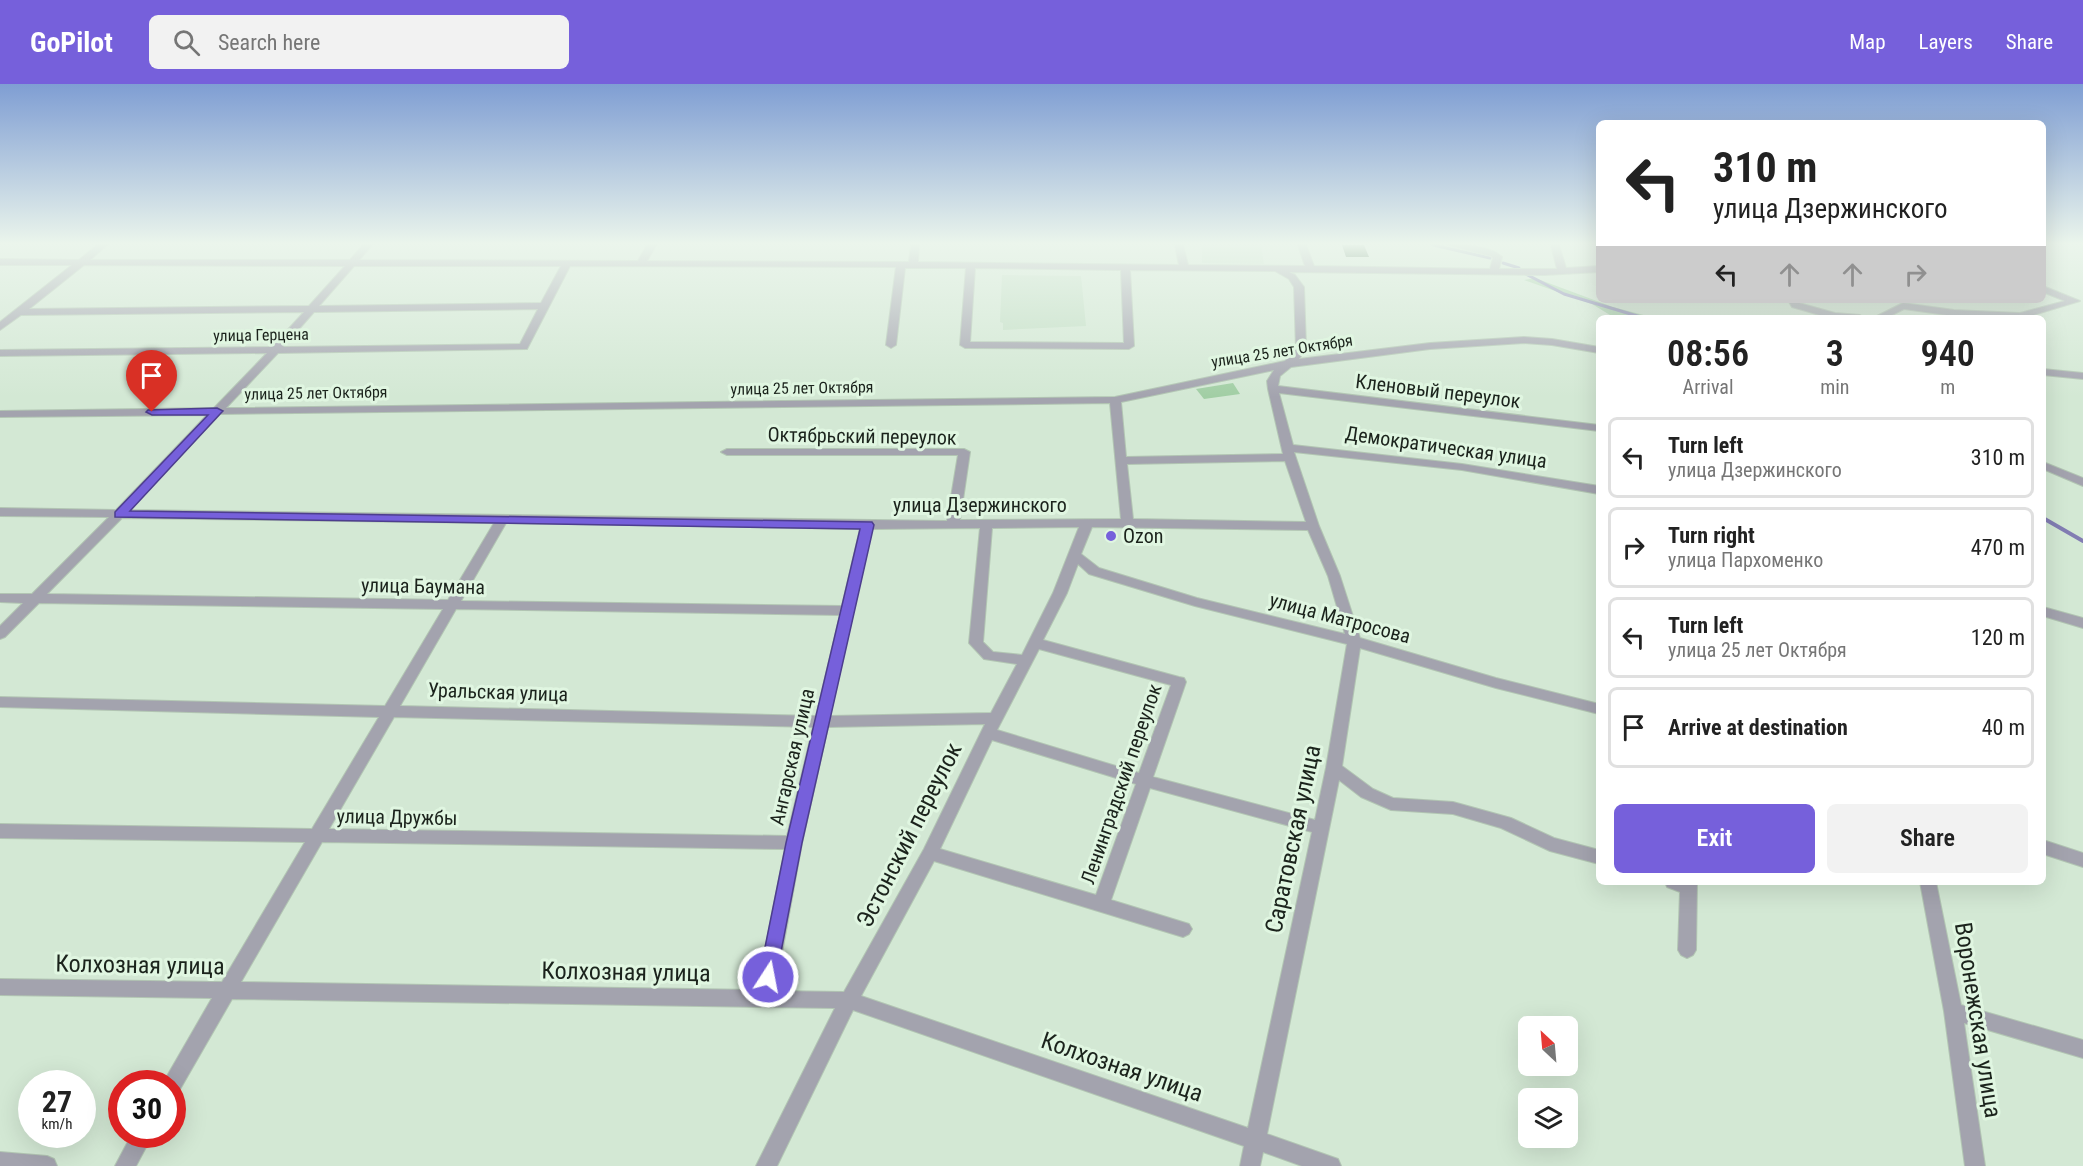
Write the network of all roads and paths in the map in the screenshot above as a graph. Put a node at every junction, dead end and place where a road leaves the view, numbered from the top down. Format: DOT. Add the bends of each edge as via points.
graph roads {
  1 [pos="40,295"];
  2 [pos="324,295"];
  3 [pos="550,295"];
  4 [pos="897,295"];
  5 [pos="968,295"];
  6 [pos="1126,295"];
  7 [pos="1299,295"];
  8 [pos="2061,295"];
  9 [pos="2079,302"];
  10 [pos="1794,303"];
  11 [pos="545,306"];
  12 [pos="313,309"];
  13 [pos="20,312"];
  14 [pos="1831,315"];
  15 [pos="1884,315"];
  16 [pos="1998,315"];
  17 [pos="2024,315"];
  18 [pos="0,327"];
  19 [pos="891,345"];
  20 [pos="275,350"];
  21 [pos="1596,350"];
  22 [pos="0,353"];
  23 [pos="1286,364"];
  24 [pos="2046,372"];
  25 [pos="2083,376"];
  26 [pos="1273,389"];
  27 [pos="1115,400"];
  28 [pos="217,411"];
  29 [pos="0,414"];
  30 [pos="1596,428"];
  31 [pos="727,453"];
  32 [pos="1288,453"];
  33 [pos="1121,461"];
  34 [pos="2046,466"];
  35 [pos="2083,482"];
  36 [pos="1596,489"];
  37 [pos="0,512"];
  38 [pos="119,514"];
  39 [pos="501,521"];
  40 [pos="1126,523"];
  41 [pos="953,524"];
  42 [pos="986,524"];
  43 [pos="1087,524"];
  44 [pos="867,525"];
  45 [pos="1313,526"];
  46 [pos="1076,556"];
  47 [pos="0,598"];
  48 [pos="35,599"];
  49 [pos="451,606"];
  50 [pos="2046,611"];
  51 [pos="846,612"];
  52 [pos="2083,623"];
  53 [pos="0,634"];
  54 [pos="1354,641"];
  55 [pos="1035,643"];
  56 [pos="1026,660"];
  57 [pos="0,702"];
  58 [pos="1596,708"];
  59 [pos="390,710"];
  60 [pos="823,722"];
  61 [pos="992,726"];
  62 [pos="1334,768"];
  63 [pos="1146,782"];
  64 [pos="1320,828"];
  65 [pos="0,831"];
  66 [pos="317,837"];
  67 [pos="794,843"];
  68 [pos="2046,848"];
  69 [pos="930,853"];
  70 [pos="1596,856"];
  71 [pos="2083,860"];
  72 [pos="1684,885"];
  73 [pos="1929,885"];
  74 [pos="1101,904"];
  75 [pos="1183,929"];
  76 [pos="1687,950"];
  77 [pos="0,987"];
  78 [pos="226,992"];
  79 [pos="764,1000"];
  80 [pos="849,1000"];
  81 [pos="1953,1011"];
  82 [pos="2083,1049"];
  83 [pos="180,1070"];
  84 [pos="1256,1140"];
  85 [pos="135,1148"];
  86 [pos="0,1162"];
  87 [pos="46,1166"];
  88 [pos="125,1166"];
  89 [pos="766,1166"];
  90 [pos="1250,1166"];
  91 [pos="1331,1166"];
  92 [pos="1975,1166"];
  1 -- 13 [label="street"];
  2 -- 12 [label="street"];
  3 -- 11 [label="street"];
  4 -- 19 [label="street"];
  5 -- 6 [label="street" via="964,345 1129,346"];
  7 -- 23 [label="street" via="1300,352"];
  8 -- 9 [label="street"];
  9 -- 17 [label="street"];
  10 -- 14 [label="street"];
  11 -- 12 [label="street"];
  11 -- 20 [label="street, улица Герцена" via="523,347"];
  12 -- 13 [label="street"];
  12 -- 20 [label="street"];
  13 -- 18 [label="street"];
  15 -- 16 [label="street" via="1903,306"];
  20 -- 22 [label="street, улица Герцена"];
  20 -- 28 [label="street"];
  21 -- 23 [label="street, улица 25 лет Октября" via="1524,340 1430,346"];
  23 -- 26 [label="street" via="1272,380"];
  23 -- 27 [label="street, улица 25 лет Октября"];
  24 -- 25 [label="street"];
  26 -- 30 [label="street, Кленовый переулок"];
  26 -- 32 [label="street, Саратовская улица"];
  27 -- 28 [label="street, улица 25 лет Октября"];
  27 -- 33 [label="street"];
  28 -- 29 [label="street, улица 25 лет Октября"];
  28 -- 38 [label="street"];
  31 -- 41 [label="street, Октябрьский переулок" via="964,452"];
  32 -- 33 [label="street, Демократическая улица"];
  32 -- 36 [label="street, Демократическая улица" via="1462,467"];
  32 -- 45 [label="street, Саратовская улица"];
  33 -- 40 [label="street"];
  34 -- 35 [label="street"];
  37 -- 38 [label="street, улица Дзержинского"];
  38 -- 39 [label="street, улица Дзержинского"];
  38 -- 48 [label="street"];
  39 -- 44 [label="street, улица Дзержинского"];
  39 -- 49 [label="street"];
  40 -- 43 [label="street, улица Дзержинского"];
  40 -- 45 [label="street, улица Дзержинского"];
  41 -- 42 [label="street, улица Дзержинского"];
  41 -- 44 [label="street, улица Дзержинского"];
  42 -- 43 [label="street, улица Дзержинского"];
  42 -- 56 [label="street" via="976,643 989,656"];
  43 -- 46 [label="street, Эстонский переулок"];
  44 -- 51 [label="street, Ангарская улица"];
  45 -- 54 [label="street, Саратовская улица"];
  46 -- 54 [label="street, улица Матросова" via="1107,576"];
  46 -- 55 [label="street, Эстонский переулок"];
  47 -- 48 [label="street, улица Баумана"];
  48 -- 49 [label="street, улица Баумана"];
  48 -- 53 [label="street"];
  49 -- 51 [label="street, улица Баумана"];
  49 -- 59 [label="street"];
  50 -- 52 [label="street"];
  51 -- 60 [label="street, Ангарская улица"];
  54 -- 58 [label="street, улица Матросова"];
  54 -- 62 [label="street, Саратовская улица"];
  55 -- 56 [label="street, Эстонский переулок"];
  55 -- 63 [label="street, Ленинградский переулок" via="1179,682"];
  56 -- 61 [label="street, Эстонский переулок"];
  57 -- 59 [label="street, Уральская улица"];
  59 -- 60 [label="street, Уральская улица"];
  59 -- 66 [label="street"];
  60 -- 61 [label="street, Уральская улица"];
  60 -- 67 [label="street, Ангарская улица"];
  61 -- 63 [label="street, Уральская улица"];
  61 -- 69 [label="street, Эстонский переулок"];
  62 -- 64 [label="street, Саратовская улица"];
  62 -- 70 [label="street" via="1367,793 1391,804 1453,808 1505,824 1550,844"];
  63 -- 64 [label="street, Уральская улица"];
  63 -- 74 [label="street, Ленинградский переулок"];
  64 -- 84 [label="street, Саратовская улица"];
  65 -- 66 [label="street, улица Дружбы"];
  66 -- 67 [label="street, улица Дружбы"];
  66 -- 78 [label="street"];
  67 -- 79 [label="street, Ангарская улица"];
  68 -- 71 [label="street"];
  69 -- 74 [label="street, Ленинградский переулок"];
  69 -- 80 [label="street, Эстонский переулок"];
  72 -- 76 [label="street"];
  73 -- 81 [label="street, Воронежская улица"];
  74 -- 75 [label="street, Ленинградский переулок"];
  77 -- 78 [label="street, Колхозная улица"];
  78 -- 79 [label="street, Колхозная улица"];
  78 -- 83 [label="street"];
  79 -- 80 [label="street, Колхозная улица"];
  80 -- 84 [label="street, Колхозная улица"];
  80 -- 89 [label="street, Эстонский переулок"];
  81 -- 82 [label="street"];
  81 -- 92 [label="street, Воронежская улица"];
  84 -- 90 [label="street, Саратовская улица"];
  84 -- 91 [label="street, Колхозная улица"];
  85 -- 88 [label="street"];
  86 -- 87 [label="street"];
}
